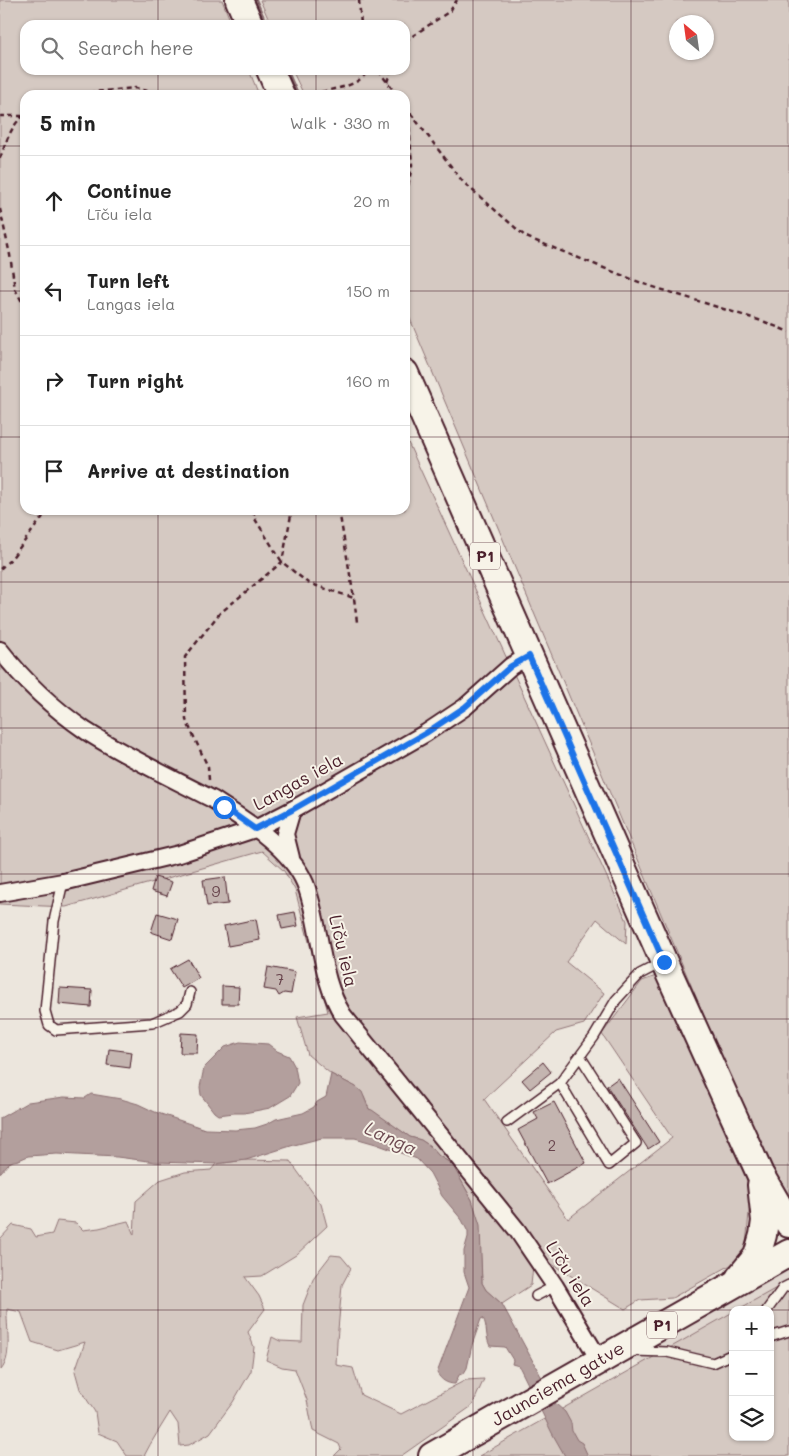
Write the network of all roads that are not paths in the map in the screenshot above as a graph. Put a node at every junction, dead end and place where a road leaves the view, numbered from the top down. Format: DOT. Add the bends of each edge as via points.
graph roads {
  1 [pos="239,0"];
  2 [pos="248,20"];
  3 [pos="272,75"];
  4 [pos="279,90"];
  5 [pos="410,384"];
  6 [pos="0,650"];
  7 [pos="529,656"];
  8 [pos="292,810"];
  9 [pos="255,829"];
  10 [pos="293,863"];
  11 [pos="63,882"];
  12 [pos="0,893"];
  13 [pos="664,962"];
  14 [pos="190,992"];
  15 [pos="580,1056"];
  16 [pos="560,1083"];
  17 [pos="507,1122"];
  18 [pos="777,1223"];
  19 [pos="786,1255"];
  20 [pos="735,1283"];
  21 [pos="789,1285"];
  22 [pos="555,1286"];
  23 [pos="536,1296"];
  24 [pos="770,1306"];
  25 [pos="789,1331"];
  26 [pos="774,1336"];
  27 [pos="729,1356"];
  28 [pos="602,1360"];
  29 [pos="432,1456"];
  1 -- 2 [label="main road"];
  3 -- 4 [label="main road"];
  5 -- 7 [label="main road, P1"];
  6 -- 9 [label="street, Līču iela" via="46,700 86,731 212,799"];
  7 -- 8 [label="street, Langas iela" via="511,666 465,707 426,733"];
  7 -- 13 [label="main road, P1"];
  8 -- 9 [label="street, Langas iela"];
  8 -- 10 [label="street" via="285,834"];
  9 -- 10 [label="street, Līču iela" via="278,845"];
  9 -- 11 [label="street, Langas iela" via="179,854"];
  10 -- 22 [label="street, Līču iela" via="310,899 334,1001 518,1230"];
  11 -- 12 [label="street, Langas iela"];
  11 -- 14 [label="lane" via="54,921 45,1011 49,1025 56,1030 152,1023 180,1011 187,1004"];
  13 -- 15 [label="lane" via="640,974 616,1000"];
  13 -- 18 [label="main road, P1" via="760,1174"];
  15 -- 16 [label="lane"];
  15 -- 16 [label="lane" via="636,1143 609,1165"];
  16 -- 17 [label="lane"];
  18 -- 19 [label="main road, P1"];
  18 -- 20 [label="main road, P1" via="763,1235 757,1256"];
  19 -- 20 [label="main road, Jaunciema gatve / P1"];
  20 -- 28 [label="main road, Jaunciema gatve / P1"];
  21 -- 24 [label="lane"];
  22 -- 23 [label="lane"];
  22 -- 28 [label="street, Līču iela"];
  25 -- 26 [label="lane"];
  27 -- 28 [label="lane" via="713,1363 667,1352"];
  28 -- 29 [label="main road, Jaunciema gatve / P1"];
}
